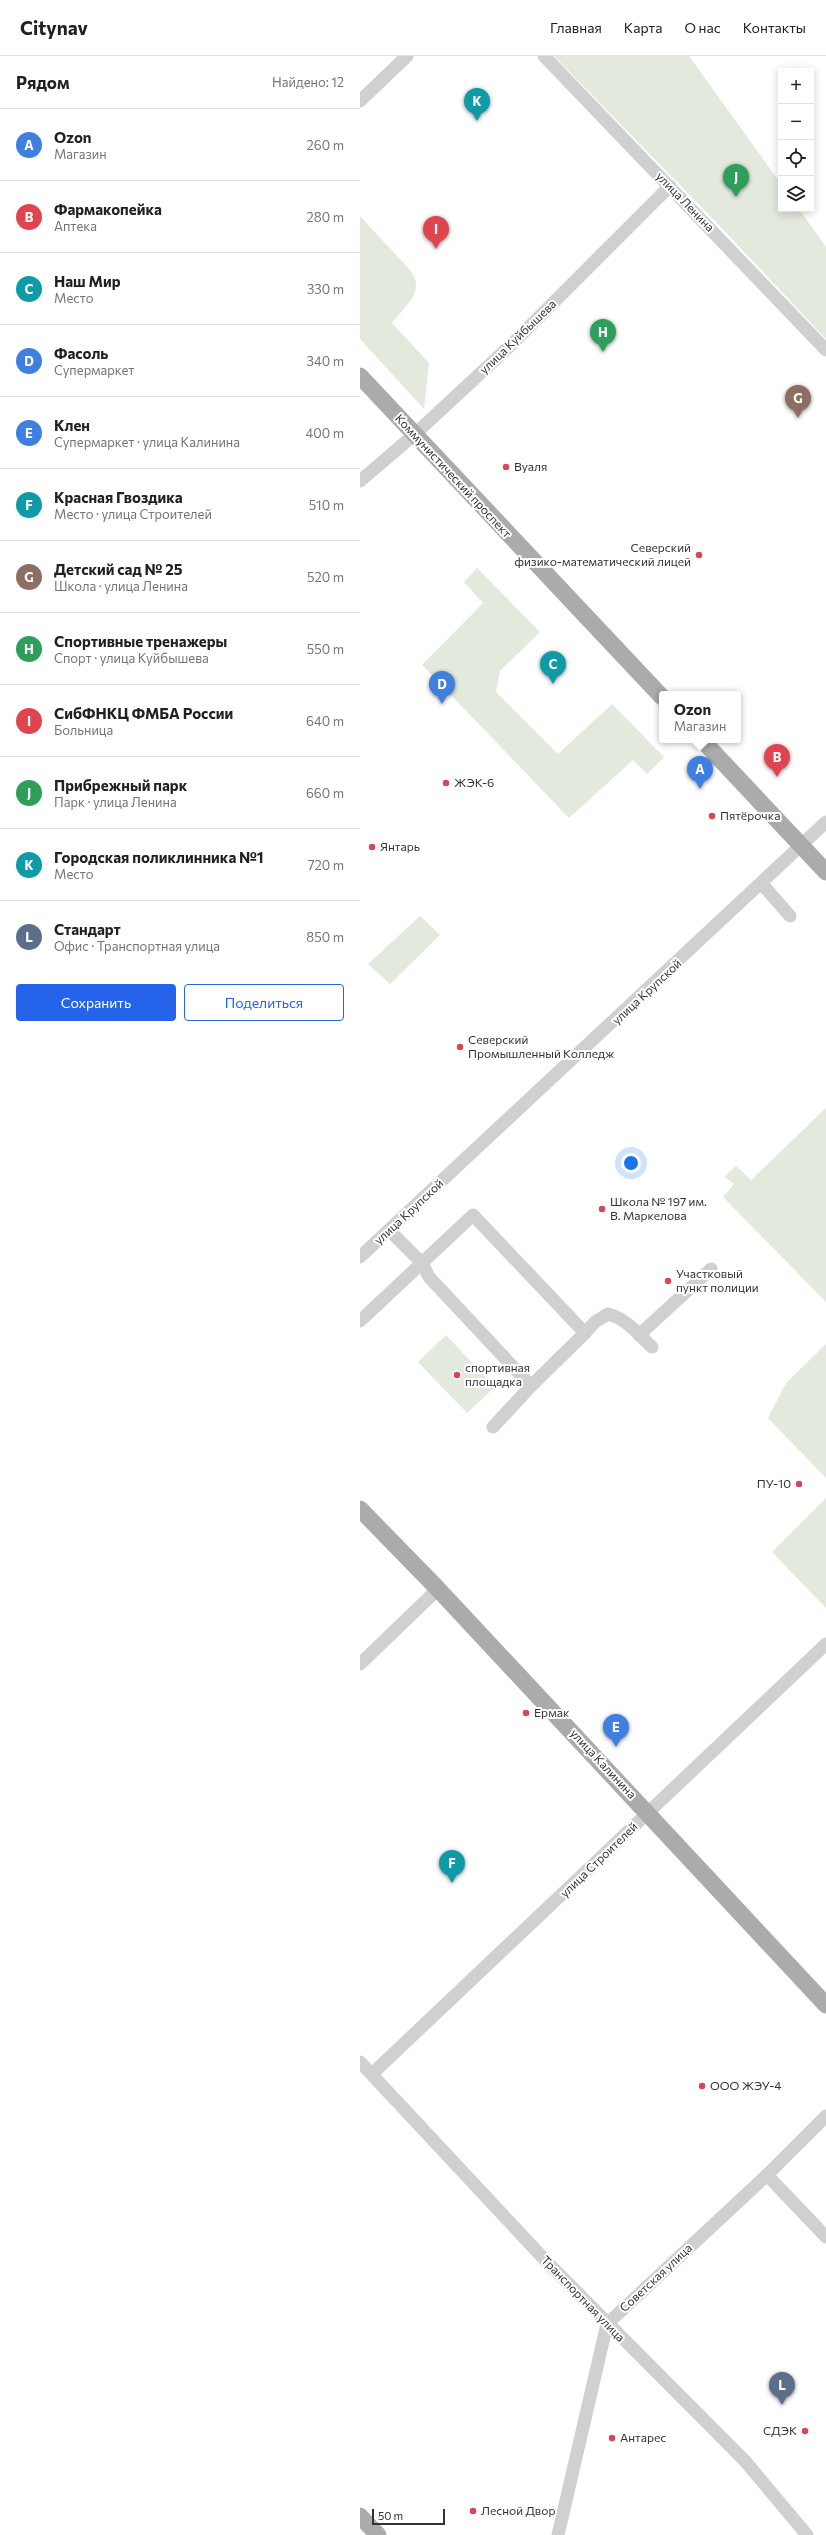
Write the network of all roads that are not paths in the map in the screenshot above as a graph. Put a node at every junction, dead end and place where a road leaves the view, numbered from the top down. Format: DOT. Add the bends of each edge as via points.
graph roads {
  1 [pos="407,56"];
  2 [pos="544,56"];
  3 [pos="360,101"];
  4 [pos="670,186"];
  5 [pos="826,350"];
  6 [pos="360,376"];
  7 [pos="415,434"];
  8 [pos="360,482"];
  9 [pos="659,694"];
  10 [pos="705,743"];
  11 [pos="826,822"];
  12 [pos="802,845"];
  13 [pos="826,872"];
  14 [pos="762,884"];
  15 [pos="790,916"];
  16 [pos="390,1230"];
  17 [pos="360,1257"];
  18 [pos="422,1263"];
  19 [pos="711,1269"];
  20 [pos="360,1321"];
  21 [pos="585,1333"];
  22 [pos="639,1335"];
  23 [pos="652,1347"];
  24 [pos="531,1386"];
  25 [pos="493,1427"];
  26 [pos="360,1509"];
  27 [pos="438,1589"];
  28 [pos="826,1644"];
  29 [pos="360,1664"];
  30 [pos="648,1813"];
  31 [pos="826,2005"];
  32 [pos="360,2062"];
  33 [pos="372,2074"];
  34 [pos="826,2116"];
  35 [pos="767,2175"];
  36 [pos="826,2237"];
  37 [pos="607,2324"];
  38 [pos="360,2516"];
  39 [pos="378,2535"];
  40 [pos="558,2535"];
  41 [pos="807,2535"];
  1 -- 3 [label="street"];
  2 -- 4 [label="street, улица Ленина"];
  4 -- 5 [label="street, улица Ленина"];
  4 -- 7 [label="street, улица Куйбышева" via="513,343"];
  6 -- 7 [label="main road, Коммунистический проспект"];
  7 -- 8 [label="street, улица Куйбышева"];
  7 -- 9 [label="main road, Коммунистический проспект"];
  10 -- 12 [label="main road"];
  11 -- 12 [label="street, улица Крупской"];
  12 -- 13 [label="main road"];
  12 -- 14 [label="street, улица Крупской"];
  14 -- 15 [label="street"];
  14 -- 16 [label="street, улица Крупской"];
  16 -- 17 [label="street, улица Крупской"];
  16 -- 18 [label="street"];
  18 -- 20 [label="street"];
  18 -- 21 [label="street" via="473,1215"];
  18 -- 24 [label="street" via="429,1277"];
  19 -- 22 [label="street"];
  21 -- 22 [label="street" via="595,1322 608,1314 623,1320"];
  21 -- 24 [label="street"];
  22 -- 23 [label="street"];
  24 -- 25 [label="street"];
  26 -- 27 [label="main road, улица Калинина"];
  27 -- 29 [label="street"];
  27 -- 30 [label="main road, улица Калинина"];
  28 -- 30 [label="street, улица Строителей"];
  30 -- 31 [label="main road, улица Калинина"];
  30 -- 33 [label="street, улица Строителей"];
  32 -- 33 [label="street, Транспортная улица"];
  33 -- 37 [label="street, Транспортная улица"];
  34 -- 35 [label="street, Советская улица"];
  35 -- 36 [label="street"];
  35 -- 37 [label="street, Советская улица"];
  37 -- 40 [label="street"];
  37 -- 41 [label="street, Транспортная улица" via="745,2461"];
  38 -- 39 [label="main road"];
}
